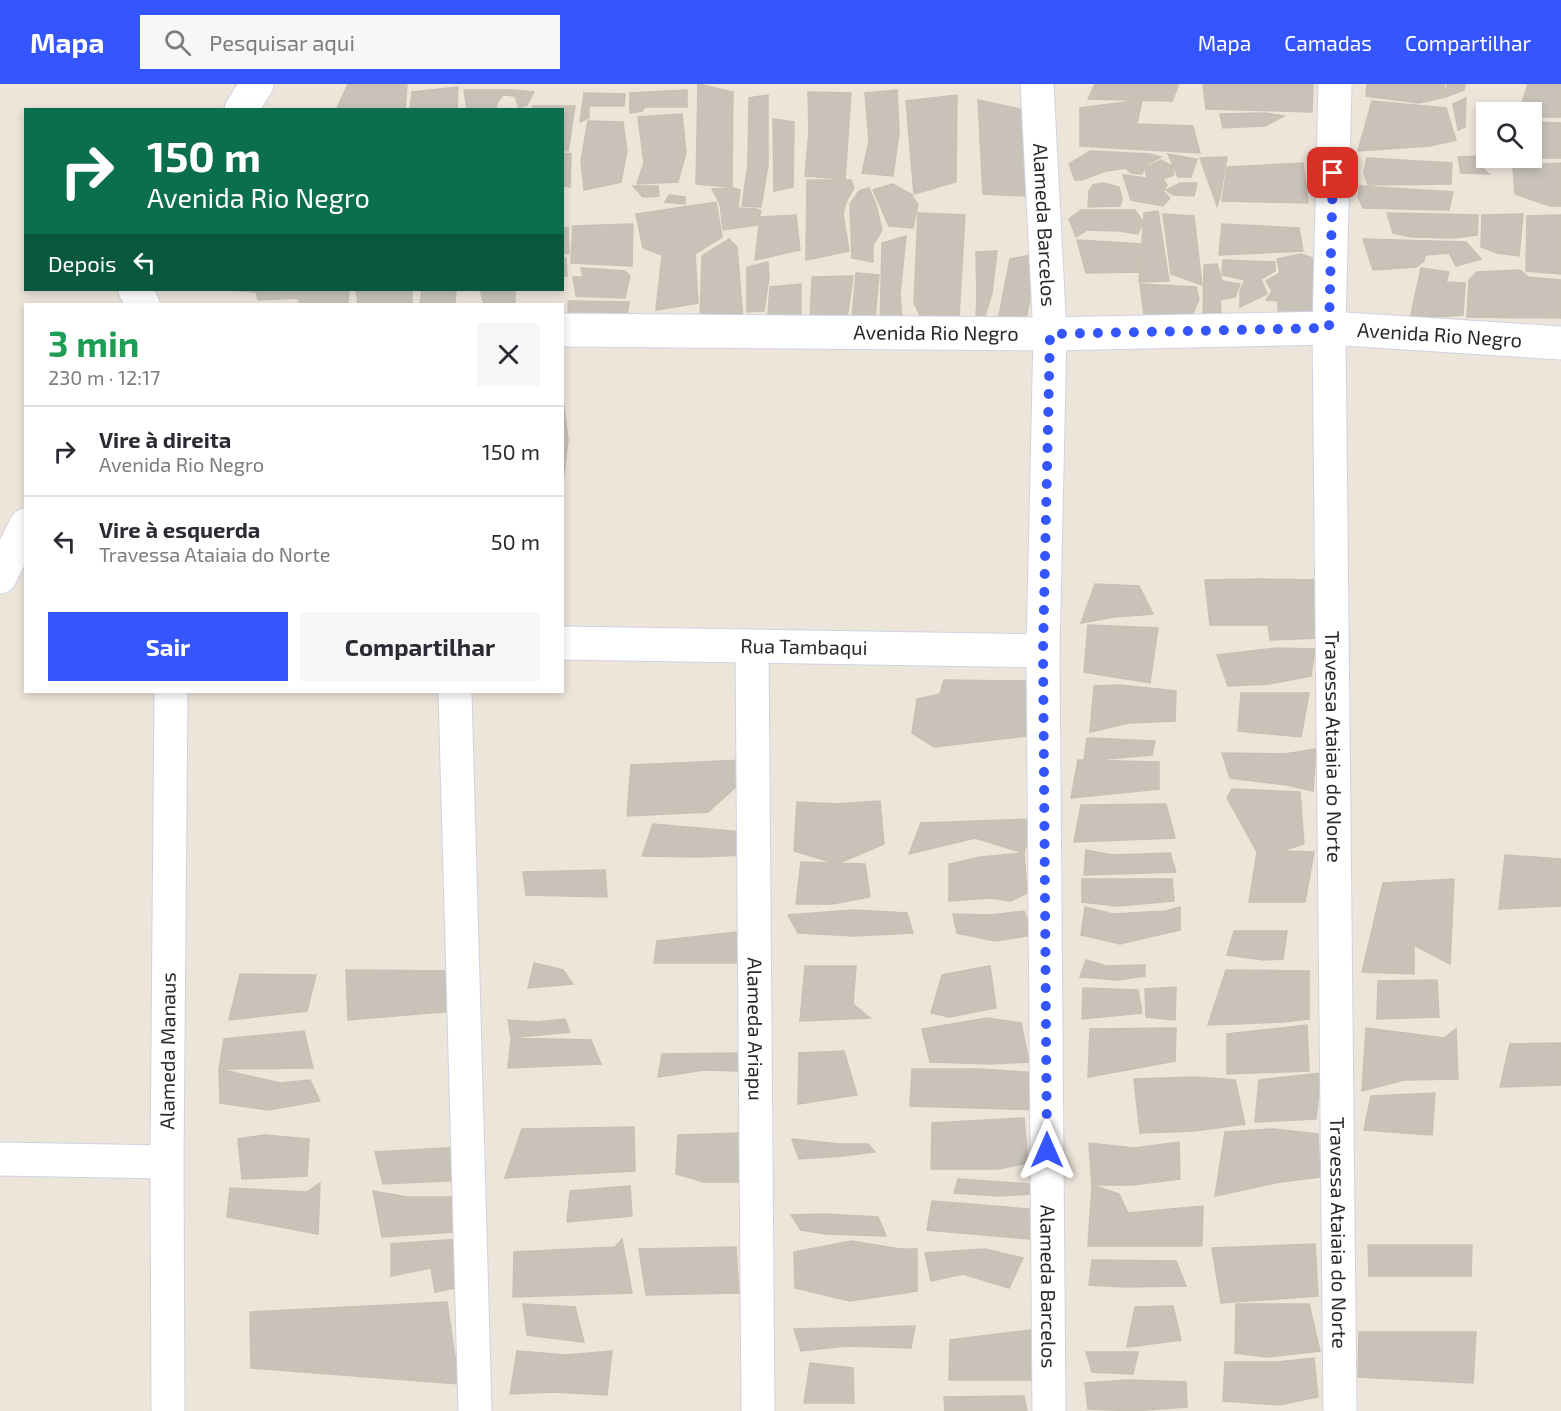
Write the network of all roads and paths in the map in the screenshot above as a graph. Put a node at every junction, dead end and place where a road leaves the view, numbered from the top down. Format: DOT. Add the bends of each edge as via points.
graph roads {
  1 [pos="257,84"];
  2 [pos="1038,84"];
  3 [pos="1335,84"];
  4 [pos="242,108"];
  5 [pos="1329,328"];
  6 [pos="564,330"];
  7 [pos="1050,334"];
  8 [pos="1561,343"];
  9 [pos="24,529"];
  10 [pos="0,577"];
  11 [pos="564,643"];
  12 [pos="752,647"];
  13 [pos="1043,651"];
  14 [pos="171,693"];
  15 [pos="455,693"];
  16 [pos="0,1159"];
  17 [pos="167,1162"];
  18 [pos="168,1411"];
  19 [pos="475,1411"];
  20 [pos="758,1411"];
  21 [pos="1048,1411"];
  22 [pos="1340,1411"];
  1 -- 4 [label="street"];
  2 -- 7 [label="street, Alameda Barcelos"];
  3 -- 5 [label="street, Travessa Ataiaia do Norte"];
  5 -- 7 [label="street, Avenida Rio Negro"];
  5 -- 8 [label="street, Avenida Rio Negro"];
  5 -- 22 [label="street, Travessa Ataiaia do Norte"];
  6 -- 7 [label="street, Avenida Rio Negro"];
  7 -- 13 [label="street, Alameda Barcelos"];
  9 -- 10 [label="street"];
  11 -- 12 [label="street, Rua Tambaqui"];
  12 -- 13 [label="street, Rua Tambaqui"];
  12 -- 20 [label="street, Alameda Ariapu"];
  13 -- 21 [label="street, Alameda Barcelos"];
  14 -- 17 [label="street, Alameda Manaus"];
  15 -- 19 [label="street"];
  16 -- 17 [label="street"];
  17 -- 18 [label="street, Alameda Manaus"];
}
